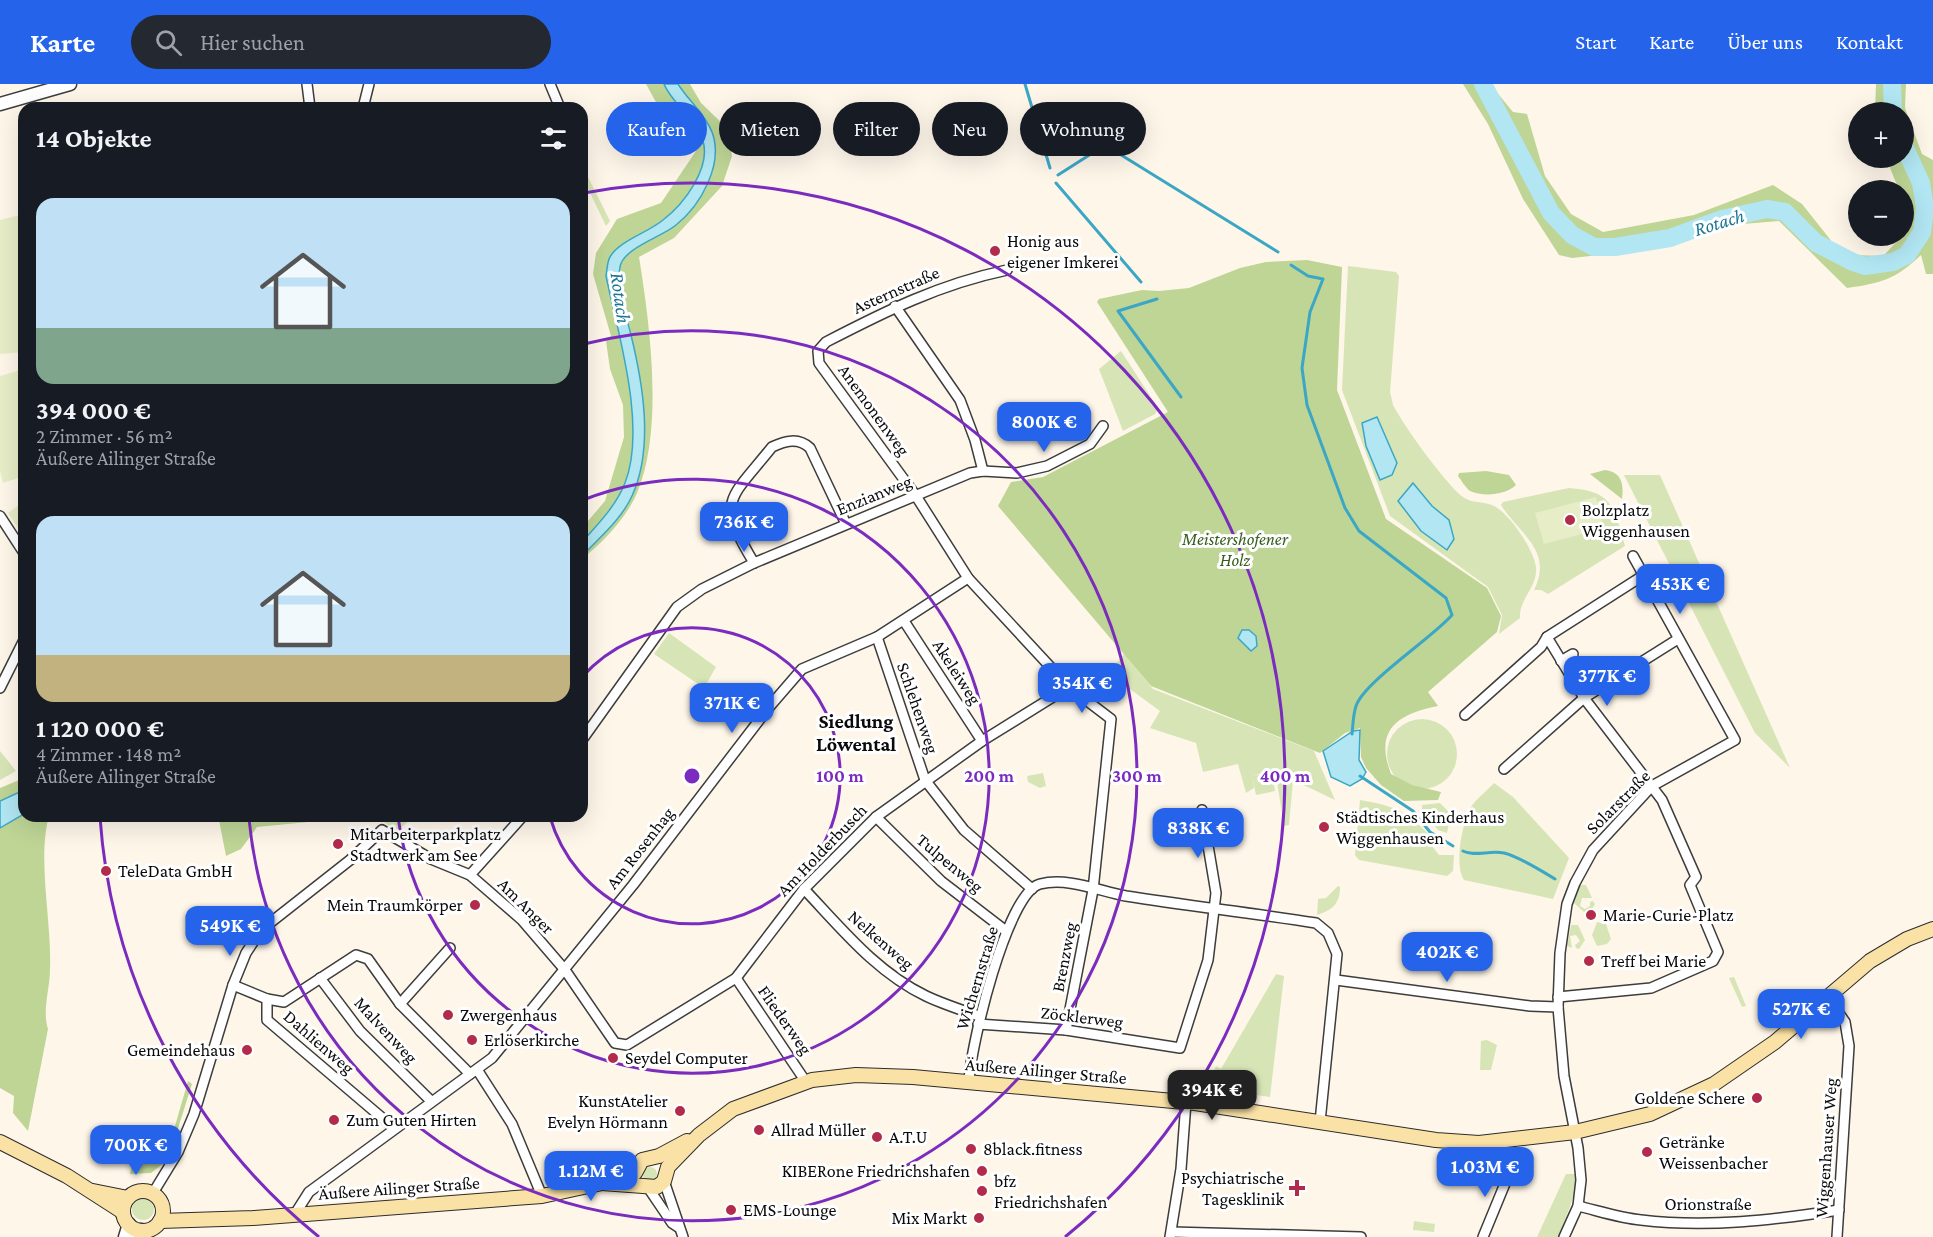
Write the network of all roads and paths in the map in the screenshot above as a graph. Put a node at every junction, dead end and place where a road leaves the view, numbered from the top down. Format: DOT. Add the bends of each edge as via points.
graph roads {
  1 [pos="70,84"];
  2 [pos="307,84"];
  3 [pos="369,84"];
  4 [pos="550,84"];
  5 [pos="309,102"];
  6 [pos="364,102"];
  7 [pos="558,102"];
  8 [pos="0,104"];
  9 [pos="1006,270"];
  10 [pos="895,306"];
  11 [pos="819,363"];
  12 [pos="1103,426"];
  13 [pos="983,471"];
  14 [pos="916,496"];
  15 [pos="0,516"];
  16 [pos="846,524"];
  17 [pos="18,544"];
  18 [pos="1633,556"];
  19 [pos="754,563"];
  20 [pos="1644,575"];
  21 [pos="968,578"];
  22 [pos="904,621"];
  23 [pos="877,637"];
  24 [pos="1547,638"];
  25 [pos="1678,639"];
  26 [pos="18,652"];
  27 [pos="1573,654"];
  28 [pos="1561,661"];
  29 [pos="0,663"];
  30 [pos="10,668"];
  31 [pos="1069,687"];
  32 [pos="0,688"];
  33 [pos="1584,698"];
  34 [pos="1465,715"];
  35 [pos="1111,720"];
  36 [pos="588,732"];
  37 [pos="982,741"];
  38 [pos="1504,769"];
  39 [pos="925,780"];
  40 [pos="1652,786"];
  41 [pos="1202,810"];
  42 [pos="876,817"];
  43 [pos="518,822"];
  44 [pos="470,875"];
  45 [pos="804,889"];
  46 [pos="1032,889"];
  47 [pos="1093,890"];
  48 [pos="1214,908"];
  49 [pos="1933,929"];
  50 [pos="1006,931"];
  51 [pos="450,948"];
  52 [pos="565,970"];
  53 [pos="320,978"];
  54 [pos="736,978"];
  55 [pos="1336,980"];
  56 [pos="233,985"];
  57 [pos="1827,996"];
  58 [pos="267,999"];
  59 [pos="1558,1002"];
  60 [pos="400,1004"];
  61 [pos="978,1020"];
  62 [pos="1066,1030"];
  63 [pos="615,1042"];
  64 [pos="474,1072"];
  65 [pos="806,1082"];
  66 [pos="969,1082"];
  67 [pos="431,1101"];
  68 [pos="1186,1102"];
  69 [pos="1320,1122"];
  70 [pos="394,1128"];
  71 [pos="1575,1132"];
  72 [pos="699,1135"];
  73 [pos="0,1142"];
  74 [pos="654,1158"];
  75 [pos="636,1166"];
  76 [pos="1511,1169"];
  77 [pos="665,1177"];
  78 [pos="602,1184"];
  79 [pos="645,1187"];
  80 [pos="93,1191"];
  81 [pos="542,1196"];
  82 [pos="128,1198"];
  83 [pos="158,1199"];
  84 [pos="1578,1206"];
  85 [pos="1839,1210"];
  86 [pos="295,1214"];
  87 [pos="196,1218"];
  88 [pos="160,1221"];
  89 [pos="678,1227"];
  90 [pos="131,1228"];
  91 [pos="1171,1235"];
  92 [pos="683,1237"];
  93 [pos="1361,1237"];
  94 [pos="1483,1237"];
  95 [pos="1564,1237"];
  96 [pos="1837,1237"];
  1 -- 8 [label="street"];
  2 -- 5 [label="street"];
  3 -- 6 [label="street"];
  4 -- 7 [label="street"];
  9 -- 10 [label="street, Asternstraße" via="962,280"];
  10 -- 11 [label="street, Asternstraße" via="826,342 818,351"];
  10 -- 13 [label="street" via="960,400"];
  11 -- 14 [label="street, Anemonenweg"];
  12 -- 13 [label="street, Enzianweg" via="1090,444 1047,466 1017,473"];
  13 -- 14 [label="street, Enzianweg"];
  14 -- 16 [label="street, Enzianweg"];
  14 -- 21 [label="street, Anemonenweg"];
  15 -- 17 [label="street"];
  16 -- 19 [label="street, Enzianweg"];
  16 -- 19 [label="street" via="810,448 796,440 780,443 772,447 734,494 729,509 735,531"];
  18 -- 20 [label="street, Solarstraße"];
  19 -- 36 [label="street, Enzianweg" via="678,607"];
  20 -- 24 [label="street"];
  20 -- 25 [label="street, Solarstraße"];
  21 -- 22 [label="street, Am Rosenhag"];
  21 -- 31 [label="street, Anemonenweg"];
  22 -- 23 [label="street, Am Rosenhag"];
  22 -- 37 [label="street, Akeleiweg"];
  23 -- 39 [label="street, Schlehenweg"];
  23 -- 52 [label="street, Am Rosenhag" via="802,669"];
  24 -- 28 [label="street"];
  24 -- 34 [label="street"];
  25 -- 33 [label="street"];
  25 -- 40 [label="street, Solarstraße" via="1735,740"];
  26 -- 30 [label="street"];
  27 -- 28 [label="street"];
  28 -- 33 [label="street"];
  29 -- 30 [label="street"];
  30 -- 32 [label="street"];
  31 -- 35 [label="street, Anemonenweg"];
  31 -- 37 [label="street, Am Holderbusch"];
  33 -- 38 [label="street"];
  33 -- 40 [label="street"];
  35 -- 47 [label="street, Brenzweg"];
  37 -- 39 [label="street, Am Holderbusch"];
  39 -- 42 [label="street, Am Holderbusch"];
  39 -- 46 [label="street, Schlehenweg" via="964,830"];
  40 -- 59 [label="street, Solarstraße" via="1593,850 1575,883 1566,914"];
  40 -- 59 [label="street" via="1696,878 1690,885 1718,952 1716,957 1650,988"];
  41 -- 48 [label="street" via="1215,875"];
  42 -- 45 [label="street, Am Holderbusch"];
  42 -- 50 [label="street, Tulpenweg" via="941,881"];
  43 -- 44 [label="street"];
  44 -- 52 [label="street, Am Anger" via="522,920"];
  44 -- 56 [label="street, Am Anger" via="431,859 382,830 261,930"];
  45 -- 54 [label="street, Am Holderbusch"];
  45 -- 61 [label="street, Nelkenweg" via="887,973"];
  46 -- 47 [label="street" via="1040,884 1068,883"];
  46 -- 50 [label="street, Wichernstraße"];
  47 -- 48 [label="street"];
  47 -- 62 [label="street, Brenzweg"];
  48 -- 55 [label="street" via="1316,923 1328,933 1337,954"];
  48 -- 62 [label="street, Zöcklerweg" via="1208,960 1180,1048"];
  49 -- 57 [label="main road, Äußere Ailinger Straße" via="1870,961"];
  50 -- 61 [label="street, Wichernstraße"];
  51 -- 60 [label="street"];
  52 -- 63 [label="street, Am Anger"];
  52 -- 64 [label="street, Am Rosenhag" via="492,1058"];
  53 -- 58 [label="street" via="284,1002"];
  53 -- 60 [label="street" via="356,955 368,959"];
  53 -- 67 [label="street, Malvenweg" via="360,1031"];
  54 -- 63 [label="street, Am Holderbusch" via="627,1045"];
  54 -- 65 [label="street, Fliederweg"];
  55 -- 59 [label="street" via="1445,996"];
  55 -- 69 [label="street"];
  56 -- 58 [label="street, Dahlienweg"];
  56 -- 83 [label="street" via="194,1114"];
  57 -- 71 [label="main road, Äußere Ailinger Straße" via="1775,1042 1714,1084 1650,1114"];
  57 -- 85 [label="street, Wiggenhauser Weg" via="1845,1022 1849,1046"];
  58 -- 70 [label="street, Dahlienweg" via="267,1020"];
  59 -- 71 [label="street, Solarstraße" via="1564,1076"];
  60 -- 64 [label="street"];
  61 -- 62 [label="street, Zöcklerweg"];
  61 -- 66 [label="street, Wichernstraße"];
  64 -- 67 [label="street, Am Rosenhag"];
  64 -- 81 [label="street" via="512,1124"];
  65 -- 66 [label="main road, Äußere Ailinger Straße" via="856,1075"];
  65 -- 72 [label="main road, Äußere Ailinger Straße" via="733,1109"];
  66 -- 68 [label="main road, Äußere Ailinger Straße"];
  67 -- 70 [label="street, Am Rosenhag"];
  68 -- 69 [label="main road, Äußere Ailinger Straße"];
  68 -- 91 [label="street"];
  69 -- 71 [label="main road, Äußere Ailinger Straße" via="1377,1133 1479,1143"];
  70 -- 86 [label="street, Am Rosenhag" via="309,1192"];
  71 -- 84 [label="street, Solarstraße" via="1581,1180"];
  72 -- 74 [label="main road"];
  72 -- 77 [label="main road"];
  73 -- 80 [label="main road"];
  74 -- 75 [label="main road" via="642,1160"];
  74 -- 77 [label="main road" via="662,1164"];
  75 -- 78 [label="main road, Äußere Ailinger Straße"];
  75 -- 79 [label="main road" via="635,1177"];
  76 -- 94 [label="street"];
  77 -- 79 [label="main road" via="657,1187"];
  77 -- 89 [label="street"];
  78 -- 79 [label="main road, Äußere Ailinger Straße"];
  78 -- 81 [label="main road, Äußere Ailinger Straße"];
  79 -- 89 [label="street"];
  80 -- 82 [label="main road"];
  80 -- 90 [label="main road"];
  81 -- 86 [label="main road, Äußere Ailinger Straße"];
  82 -- 83 [label="main road" via="139,1191"];
  82 -- 90 [label="main road"];
  83 -- 87 [label="main road, Äußere Ailinger Straße"];
  83 -- 88 [label="main road"];
  84 -- 85 [label="street, Orionstraße" via="1641,1220 1700,1224"];
  84 -- 95 [label="street, Solarstraße"];
  85 -- 96 [label="street, Wiggenhauser Weg"];
  86 -- 87 [label="main road, Äußere Ailinger Straße"];
  87 -- 88 [label="main road, Äußere Ailinger Straße"];
  88 -- 90 [label="main road" via="152,1229"];
  89 -- 92 [label="street"];
  91 -- 93 [label="street"];
}
